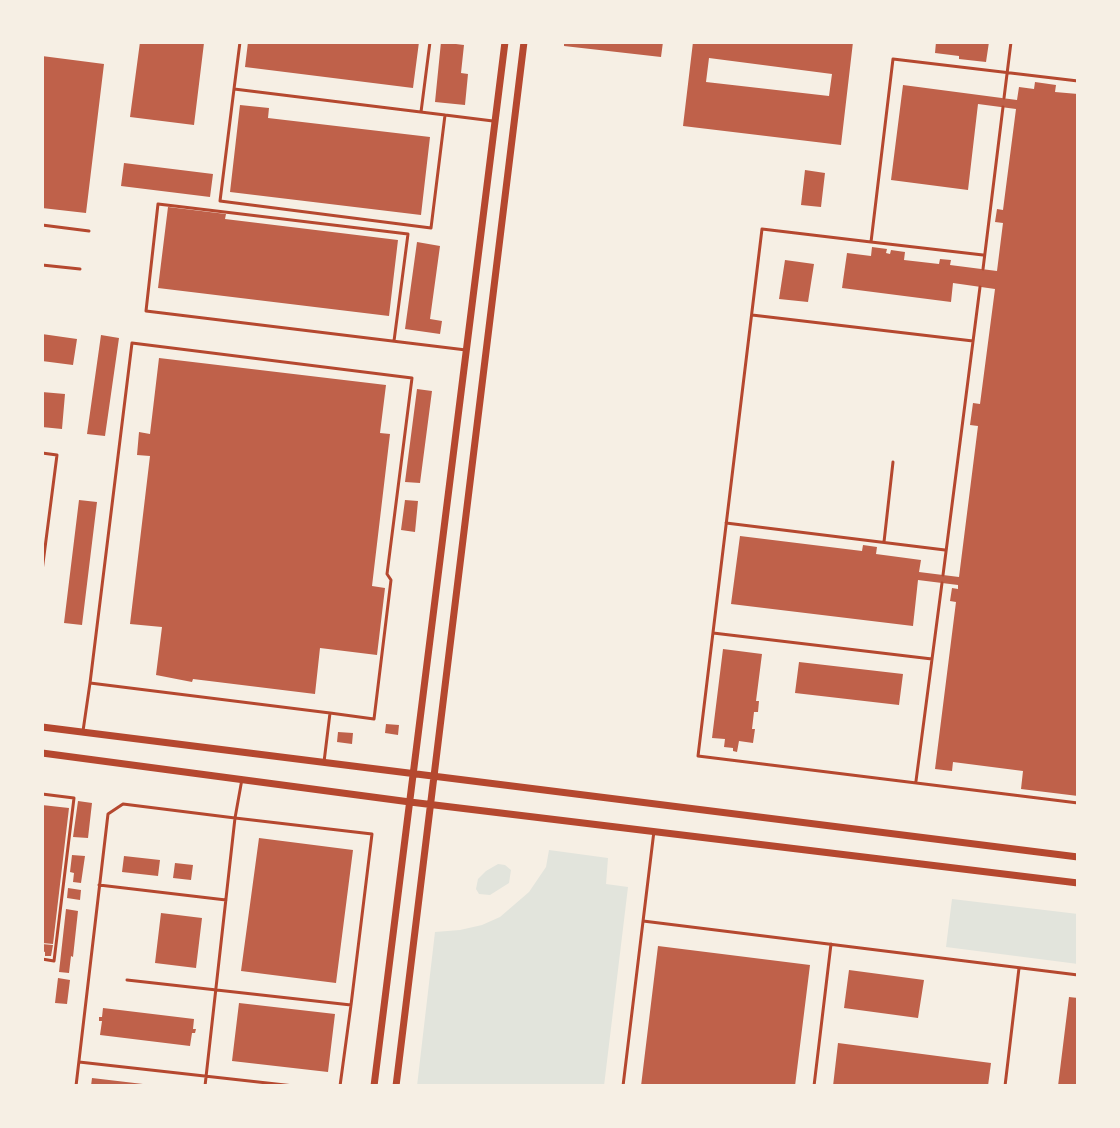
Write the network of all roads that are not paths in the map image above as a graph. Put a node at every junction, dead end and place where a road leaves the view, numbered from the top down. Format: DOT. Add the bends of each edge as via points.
graph roads {
  1 [pos="240,42"];
  2 [pos="430,42"];
  3 [pos="505,42"];
  4 [pos="524,42"];
  5 [pos="1011,42"];
  6 [pos="1007,73"];
  7 [pos="1078,81"];
  8 [pos="234,89"];
  9 [pos="1004,98"];
  10 [pos="1003,107"];
  11 [pos="421,112"];
  12 [pos="445,115"];
  13 [pos="495,122"];
  14 [pos="42,225"];
  15 [pos="89,231"];
  16 [pos="871,242"];
  17 [pos="984,255"];
  18 [pos="42,265"];
  19 [pos="80,269"];
  20 [pos="983,269"];
  21 [pos="980,287"];
  22 [pos="752,315"];
  23 [pos="394,341"];
  24 [pos="973,341"];
  25 [pos="466,350"];
  26 [pos="42,453"];
  27 [pos="893,462"];
  28 [pos="726,523"];
  29 [pos="884,542"];
  30 [pos="946,550"];
  31 [pos="42,571"];
  32 [pos="943,575"];
  33 [pos="942,583"];
  34 [pos="713,633"];
  35 [pos="932,659"];
  36 [pos="90,683"];
  37 [pos="330,713"];
  38 [pos="42,727"];
  39 [pos="83,732"];
  40 [pos="42,753"];
  41 [pos="324,762"];
  42 [pos="413,773"];
  43 [pos="433,775"];
  44 [pos="242,779"];
  45 [pos="916,783"];
  46 [pos="42,794"];
  47 [pos="410,802"];
  48 [pos="1078,803"];
  49 [pos="430,804"];
  50 [pos="235,818"];
  51 [pos="654,831"];
  52 [pos="1078,857"];
  53 [pos="1078,883"];
  54 [pos="99,885"];
  55 [pos="226,900"];
  56 [pos="643,921"];
  57 [pos="831,944"];
  58 [pos="42,959"];
  59 [pos="1019,968"];
  60 [pos="1078,975"];
  61 [pos="127,980"];
  62 [pos="215,990"];
  63 [pos="351,1005"];
  64 [pos="79,1062"];
  65 [pos="206,1075"];
  66 [pos="76,1086"];
  67 [pos="205,1086"];
  68 [pos="294,1086"];
  69 [pos="340,1086"];
  70 [pos="374,1086"];
  71 [pos="396,1086"];
  72 [pos="623,1086"];
  73 [pos="814,1086"];
  74 [pos="1005,1086"];
  1 -- 8 [label="lane"];
  2 -- 11 [label="lane"];
  3 -- 13 [label="main road"];
  4 -- 43 [label="main road"];
  5 -- 6 [label="lane"];
  6 -- 7 [label="lane"];
  6 -- 9 [label="lane"];
  6 -- 16 [label="lane" via="893,59"];
  8 -- 11 [label="lane"];
  8 -- 12 [label="lane" via="220,201 431,228"];
  10 -- 17 [label="lane"];
  11 -- 12 [label="lane"];
  12 -- 13 [label="lane"];
  13 -- 25 [label="main road"];
  14 -- 15 [label="lane"];
  16 -- 17 [label="lane"];
  16 -- 22 [label="lane" via="762,229"];
  17 -- 20 [label="lane"];
  18 -- 19 [label="lane"];
  21 -- 24 [label="lane"];
  22 -- 24 [label="lane"];
  22 -- 28 [label="lane"];
  23 -- 23 [label="lane" via="146,311 158,204 408,234"];
  23 -- 25 [label="lane"];
  24 -- 30 [label="lane"];
  25 -- 42 [label="main road"];
  26 -- 31 [label="lane" via="57,455"];
  27 -- 29 [label="lane"];
  28 -- 29 [label="lane"];
  28 -- 34 [label="lane"];
  29 -- 30 [label="lane"];
  30 -- 32 [label="lane"];
  33 -- 35 [label="lane"];
  34 -- 35 [label="lane"];
  34 -- 45 [label="lane" via="698,756"];
  35 -- 45 [label="lane"];
  36 -- 37 [label="lane"];
  36 -- 37 [label="lane" via="132,343 412,378 374,719"];
  36 -- 39 [label="lane"];
  37 -- 41 [label="lane"];
  38 -- 39 [label="main road"];
  39 -- 41 [label="main road"];
  40 -- 44 [label="main road"];
  41 -- 42 [label="main road"];
  42 -- 43 [label="main road"];
  42 -- 47 [label="main road"];
  43 -- 49 [label="main road"];
  43 -- 52 [label="main road"];
  44 -- 47 [label="main road"];
  44 -- 50 [label="lane"];
  45 -- 48 [label="lane"];
  46 -- 58 [label="lane" via="74,798 54,961"];
  47 -- 49 [label="main road"];
  47 -- 70 [label="main road"];
  49 -- 51 [label="main road"];
  49 -- 71 [label="main road"];
  50 -- 54 [label="lane" via="123,804 108,814"];
  50 -- 55 [label="lane"];
  50 -- 63 [label="lane" via="372,834"];
  51 -- 53 [label="main road"];
  51 -- 56 [label="lane"];
  54 -- 55 [label="lane"];
  54 -- 64 [label="lane"];
  55 -- 62 [label="lane"];
  56 -- 57 [label="lane"];
  56 -- 72 [label="lane"];
  57 -- 59 [label="lane"];
  57 -- 73 [label="lane"];
  59 -- 60 [label="lane"];
  59 -- 74 [label="lane"];
  61 -- 62 [label="lane"];
  62 -- 63 [label="lane"];
  62 -- 65 [label="lane"];
  63 -- 69 [label="lane"];
  64 -- 65 [label="lane"];
  64 -- 66 [label="lane"];
  65 -- 67 [label="lane"];
  65 -- 68 [label="lane"];
}
